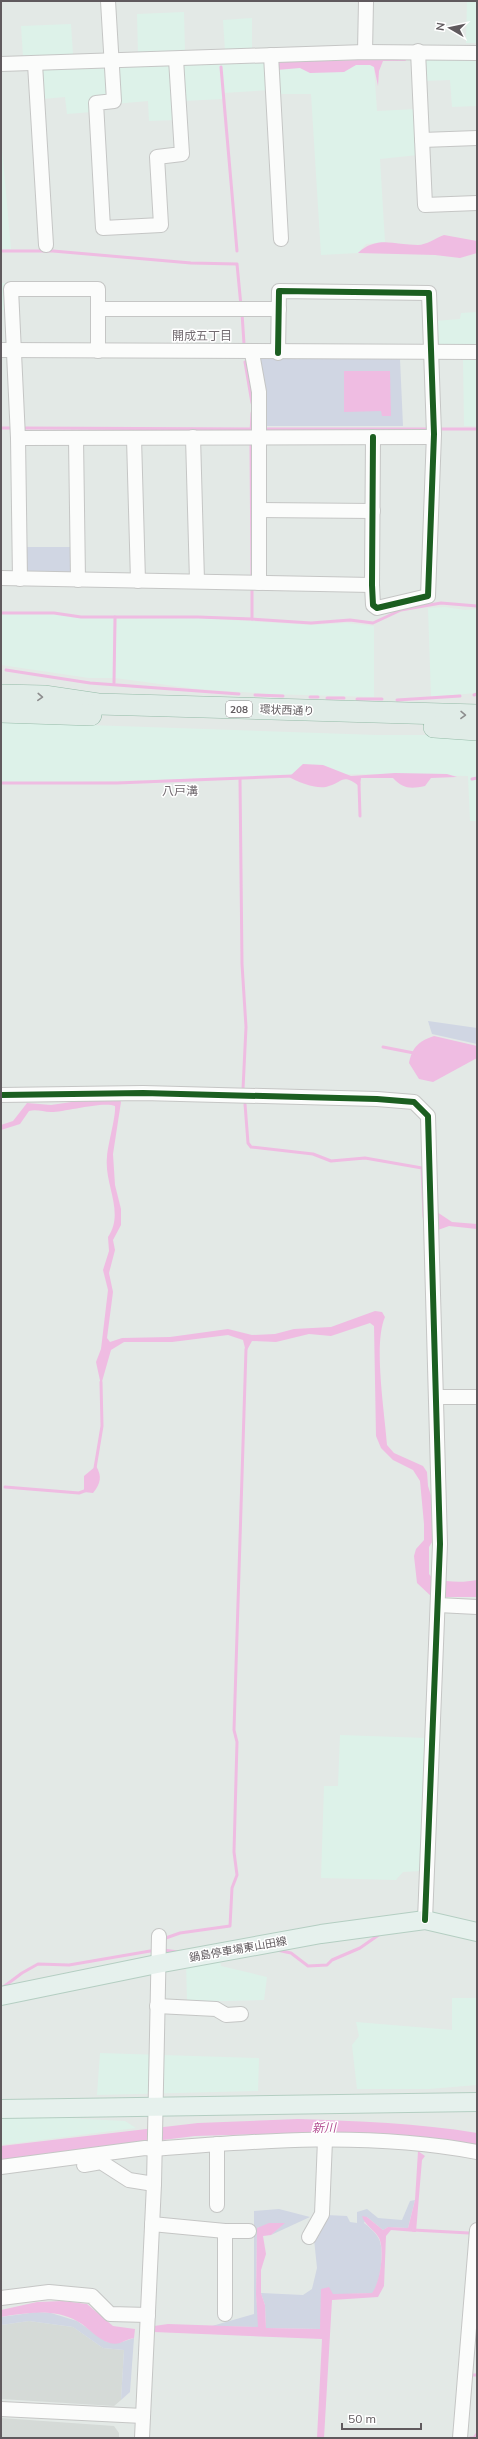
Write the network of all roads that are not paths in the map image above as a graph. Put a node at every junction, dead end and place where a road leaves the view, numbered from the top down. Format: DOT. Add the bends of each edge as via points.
graph roads {
  1 [pos="108,1"];
  2 [pos="366,1"];
  3 [pos="418,51"];
  4 [pos="364,52"];
  5 [pos="477,53"];
  6 [pos="176,58"];
  7 [pos="111,61"];
  8 [pos="272,62"];
  9 [pos="1,64"];
  10 [pos="35,64"];
  11 [pos="477,138"];
  12 [pos="422,140"];
  13 [pos="477,203"];
  14 [pos="281,239"];
  15 [pos="46,245"];
  16 [pos="99,309"];
  17 [pos="279,309"];
  18 [pos="7,350"];
  19 [pos="98,351"];
  20 [pos="477,352"];
  21 [pos="252,353"];
  22 [pos="278,353"];
  23 [pos="431,353"];
  24 [pos="433,431"];
  25 [pos="17,432"];
  26 [pos="256,434"];
  27 [pos="193,437"];
  28 [pos="373,437"];
  29 [pos="76,438"];
  30 [pos="134,438"];
  31 [pos="259,510"];
  32 [pos="373,511"];
  33 [pos="1,578"];
  34 [pos="20,579"];
  35 [pos="78,580"];
  36 [pos="138,581"];
  37 [pos="197,581"];
  38 [pos="254,583"];
  39 [pos="372,585"];
  40 [pos="1,695"];
  41 [pos="1,712"];
  42 [pos="477,715"];
  43 [pos="477,730"];
  44 [pos="1,1095"];
  45 [pos="437,1397"];
  46 [pos="477,1397"];
  47 [pos="438,1602"];
  48 [pos="477,1607"];
  49 [pos="425,1920"];
  50 [pos="477,1932"];
  51 [pos="158,1948"];
  52 [pos="1,1996"];
  53 [pos="156,2006"];
  54 [pos="241,2014"];
  55 [pos="477,2102"];
  56 [pos="156,2106"];
  57 [pos="1,2109"];
  58 [pos="325,2140"];
  59 [pos="217,2144"];
  60 [pos="154,2146"];
  61 [pos="477,2152"];
  62 [pos="1,2166"];
  63 [pos="1,2176"];
  64 [pos="154,2184"];
  65 [pos="217,2205"];
  66 [pos="152,2224"];
  67 [pos="477,2230"];
  68 [pos="225,2231"];
  69 [pos="249,2231"];
  70 [pos="309,2237"];
  71 [pos="1,2298"];
  72 [pos="225,2314"];
  73 [pos="148,2315"];
  74 [pos="1,2409"];
  75 [pos="143,2416"];
  76 [pos="142,2438"];
  77 [pos="460,2438"];
  1 -- 7 [label="street"];
  2 -- 4 [label="street"];
  3 -- 4 [label="street"];
  3 -- 5 [label="street"];
  3 -- 12 [label="street"];
  4 -- 8 [label="street"];
  6 -- 7 [label="street"];
  6 -- 7 [label="street" via="182,154 157,157 161,225 103,228 96,103 114,101"];
  6 -- 8 [label="street"];
  7 -- 10 [label="street"];
  8 -- 14 [label="street"];
  9 -- 10 [label="street"];
  10 -- 15 [label="street"];
  11 -- 12 [label="street"];
  12 -- 13 [label="street" via="425,205"];
  16 -- 17 [label="street"];
  16 -- 18 [label="street" via="98,289 11,289"];
  16 -- 19 [label="street"];
  17 -- 22 [label="street"];
  17 -- 23 [label="street" via="279,291 429,293"];
  18 -- 19 [label="street"];
  18 -- 25 [label="street"];
  19 -- 21 [label="street"];
  20 -- 23 [label="street"];
  21 -- 22 [label="street"];
  21 -- 26 [label="street" via="259,392"];
  22 -- 23 [label="street"];
  23 -- 24 [label="street"];
  24 -- 28 [label="street"];
  24 -- 39 [label="street" via="428,596 377,608 373,605"];
  25 -- 29 [label="street"];
  25 -- 34 [label="street"];
  26 -- 27 [label="street"];
  26 -- 28 [label="street"];
  26 -- 31 [label="street"];
  27 -- 30 [label="street"];
  27 -- 37 [label="street"];
  28 -- 32 [label="street"];
  29 -- 30 [label="street"];
  29 -- 35 [label="street"];
  30 -- 36 [label="street"];
  31 -- 32 [label="street"];
  31 -- 38 [label="street"];
  32 -- 39 [label="street"];
  33 -- 34 [label="street"];
  34 -- 35 [label="street"];
  35 -- 36 [label="street"];
  36 -- 37 [label="street"];
  37 -- 38 [label="street"];
  38 -- 39 [label="street"];
  40 -- 42 [label="highway, 環状西通り / 208, one-way" via="44,696 98,704"];
  41 -- 43 [label="highway, 環状西通り / 208"];
  44 -- 45 [label="street" via="143,1093 414,1102 428,1116"];
  45 -- 46 [label="street"];
  45 -- 47 [label="street" via="440,1544"];
  47 -- 48 [label="street"];
  47 -- 49 [label="street"];
  49 -- 50 [label="main road, 鍋島停車場東山田線"];
  49 -- 51 [label="main road, 鍋島停車場東山田線" via="321,1934"];
  51 -- 52 [label="main road, 鍋島停車場東山田線"];
  51 -- 53 [label="street"];
  53 -- 54 [label="street" via="216,2009 226,2015"];
  53 -- 56 [label="street"];
  55 -- 56 [label="main road"];
  56 -- 57 [label="main road"];
  56 -- 60 [label="street"];
  58 -- 59 [label="street" via="257,2140"];
  58 -- 61 [label="street" via="374,2140"];
  58 -- 70 [label="street" via="322,2214"];
  59 -- 60 [label="street"];
  59 -- 65 [label="street"];
  60 -- 62 [label="street"];
  60 -- 64 [label="street"];
  63 -- 64 [label="street" via="101,2162 129,2180"];
  64 -- 66 [label="street"];
  66 -- 68 [label="street"];
  66 -- 73 [label="street"];
  67 -- 77 [label="street"];
  68 -- 69 [label="street"];
  68 -- 72 [label="street"];
  71 -- 73 [label="street" via="49,2292 92,2296 110,2314"];
  73 -- 75 [label="street"];
  74 -- 75 [label="street"];
  75 -- 76 [label="street"];
}
